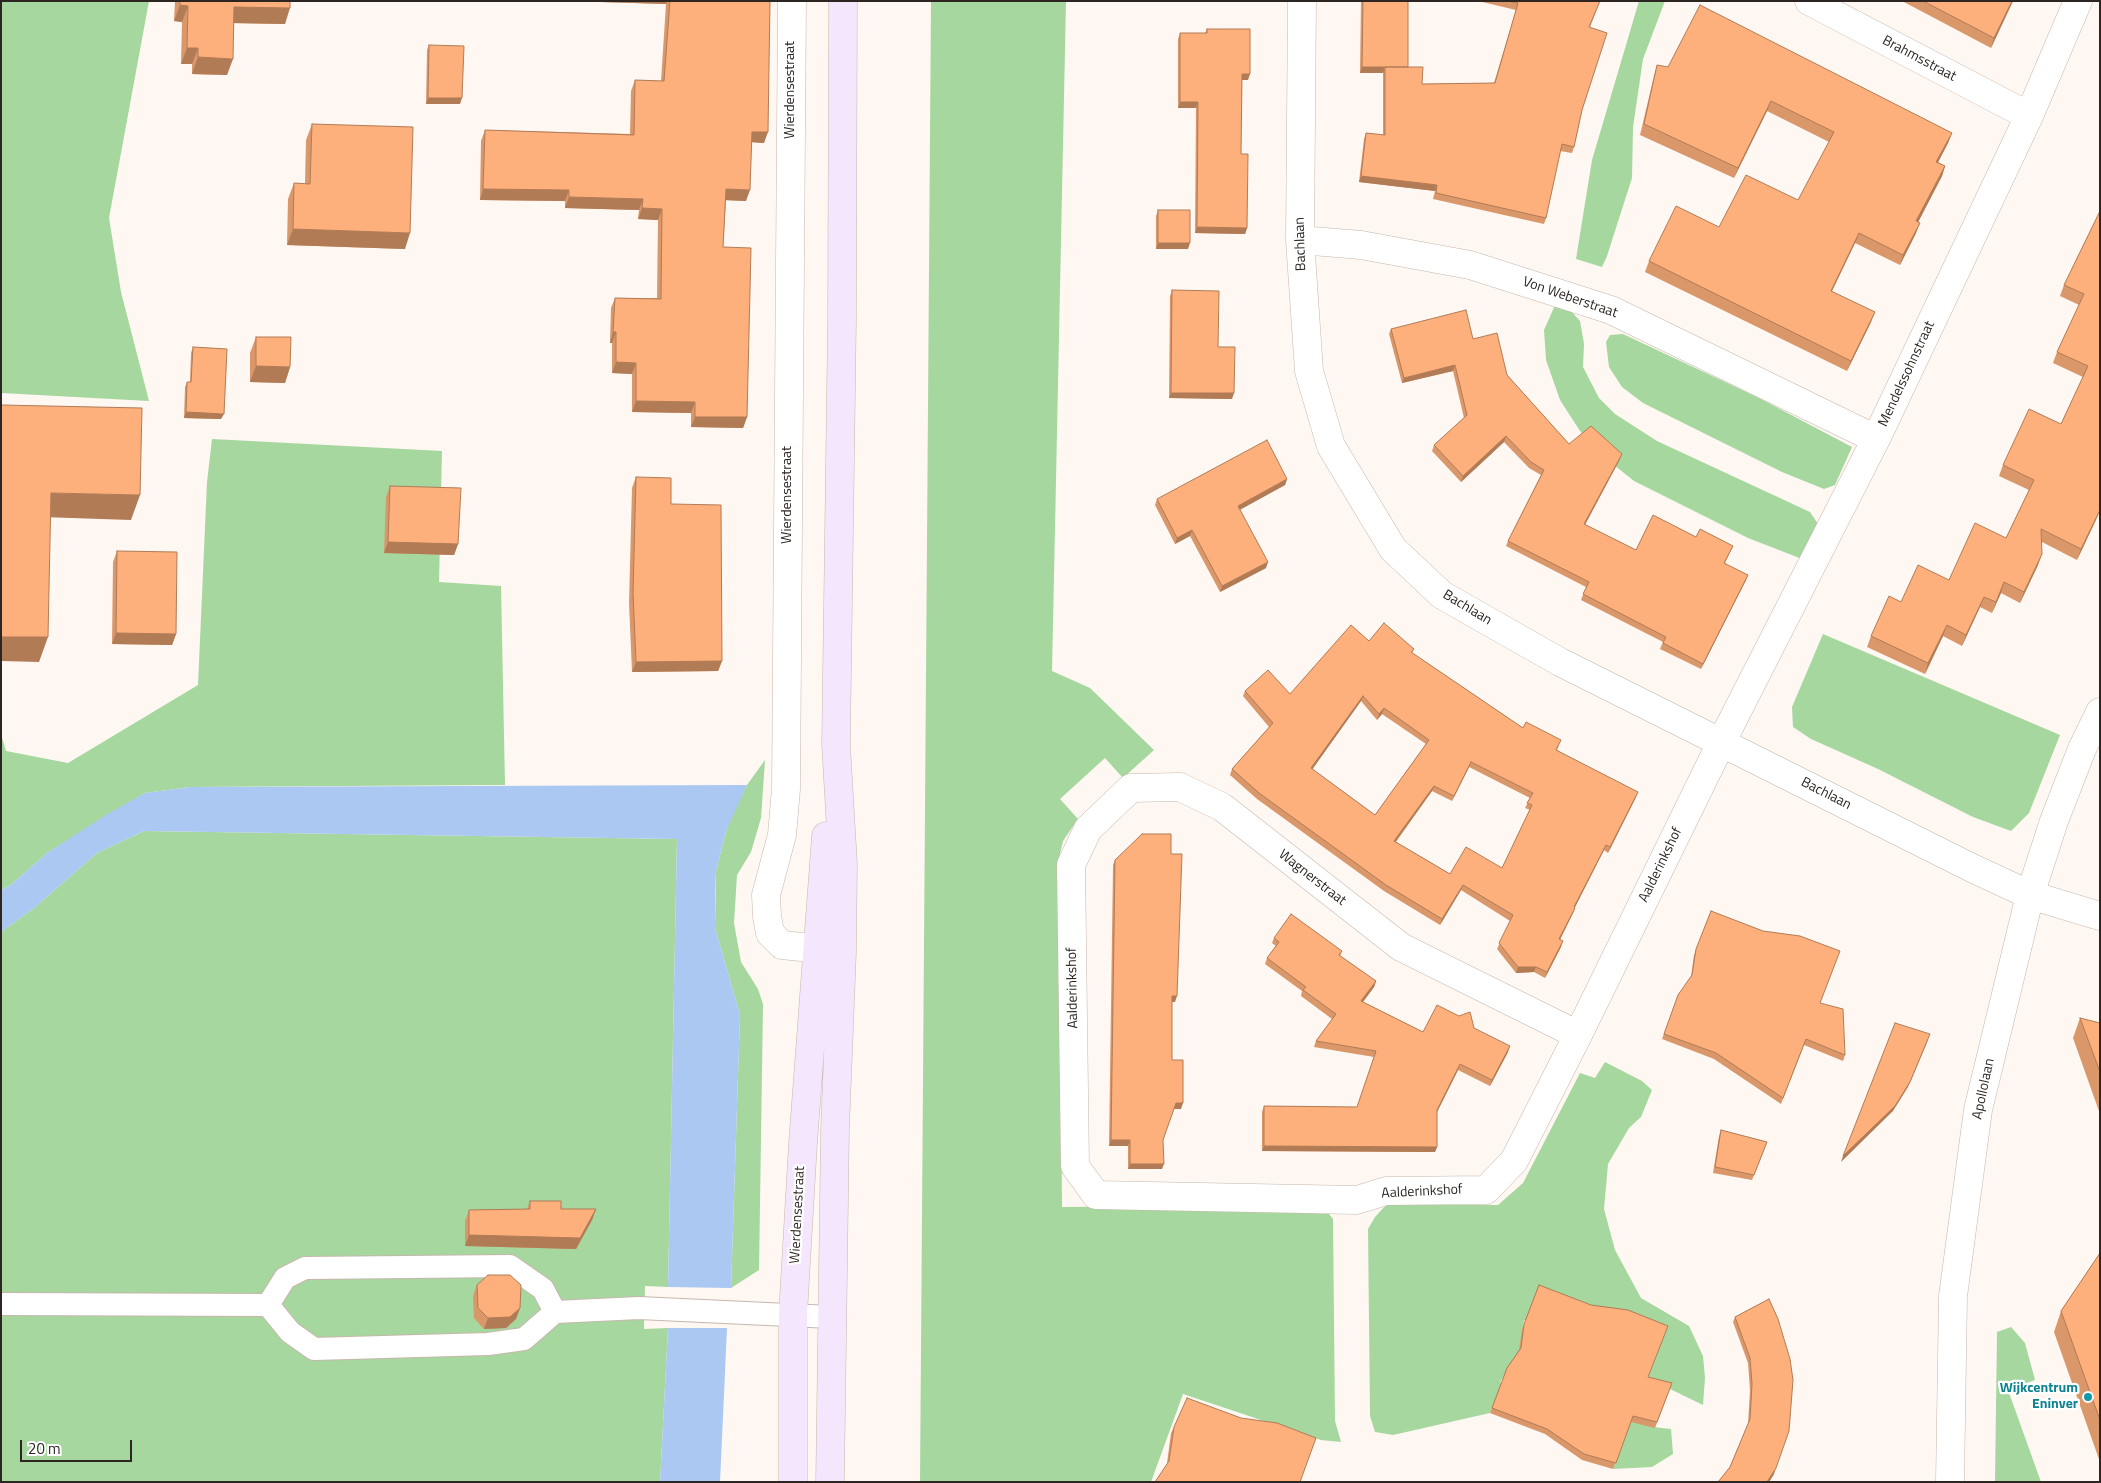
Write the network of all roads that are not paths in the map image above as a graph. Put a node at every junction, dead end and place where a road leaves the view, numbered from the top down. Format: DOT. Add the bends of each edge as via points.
graph roads {
  1 [pos="792,1"];
  2 [pos="843,1"];
  3 [pos="1302,1"];
  4 [pos="1809,1"];
  5 [pos="2078,1"];
  6 [pos="2030,116"];
  7 [pos="1300,240"];
  8 [pos="1876,439"];
  9 [pos="2100,712"];
  10 [pos="1722,741"];
  11 [pos="1071,865"];
  12 [pos="2030,895"];
  13 [pos="2100,916"];
  14 [pos="831,950"];
  15 [pos="1578,1035"];
  16 [pos="1,1304"];
  17 [pos="268,1305"];
  18 [pos="555,1312"];
  19 [pos="793,1314"];
  20 [pos="831,1318"];
  21 [pos="793,1482"];
  22 [pos="830,1482"];
  23 [pos="1950,1482"];
  1 -- 14 [label="street, Wierdensestraat" via="786,788 782,835 766,895 770,933 782,945"];
  2 -- 14 [label="main road, Wierdensestraat" via="836,745 843,864"];
  3 -- 7 [label="street, Bachlaan"];
  4 -- 6 [label="street, Brahmsstraat"];
  5 -- 6 [label="street, Mendelssohnstraat"];
  6 -- 8 [label="street, Mendelssohnstraat"];
  7 -- 8 [label="street, Von Weberstraat" via="1361,245 1470,265 1610,310"];
  7 -- 10 [label="street, Bachlaan" via="1310,371 1331,446 1393,549 1442,594 1560,662"];
  8 -- 10 [label="street, Mendelssohnstraat"];
  9 -- 12 [label="street, Apollolaan" via="2082,749"];
  10 -- 12 [label="street, Bachlaan"];
  10 -- 15 [label="street, Aalderinkshof"];
  11 -- 15 [label="street, Wagnerstraat" via="1088,829 1131,788 1180,787 1222,807 1401,947"];
  11 -- 15 [label="street, Aalderinkshof" via="1075,1166 1096,1194 1357,1200 1386,1191 1486,1190 1514,1161"];
  12 -- 13 [label="street, Bachlaan"];
  12 -- 23 [label="street, Apollolaan" via="1978,1110 1953,1296"];
  14 -- 19 [label="main road, Wierdensestraat" via="802,1143"];
  14 -- 20 [label="main road, Wierdensestraat" via="835,1130"];
  16 -- 17 [label="lane"];
  17 -- 18 [label="lane" via="290,1332 314,1348 488,1344 524,1339"];
  17 -- 18 [label="lane" via="285,1278 305,1268 510,1266 542,1289"];
  18 -- 19 [label="lane" via="640,1308"];
  19 -- 20 [label="lane"];
  19 -- 21 [label="main road, Wierdensestraat"];
  20 -- 22 [label="main road, Wierdensestraat"];
}
